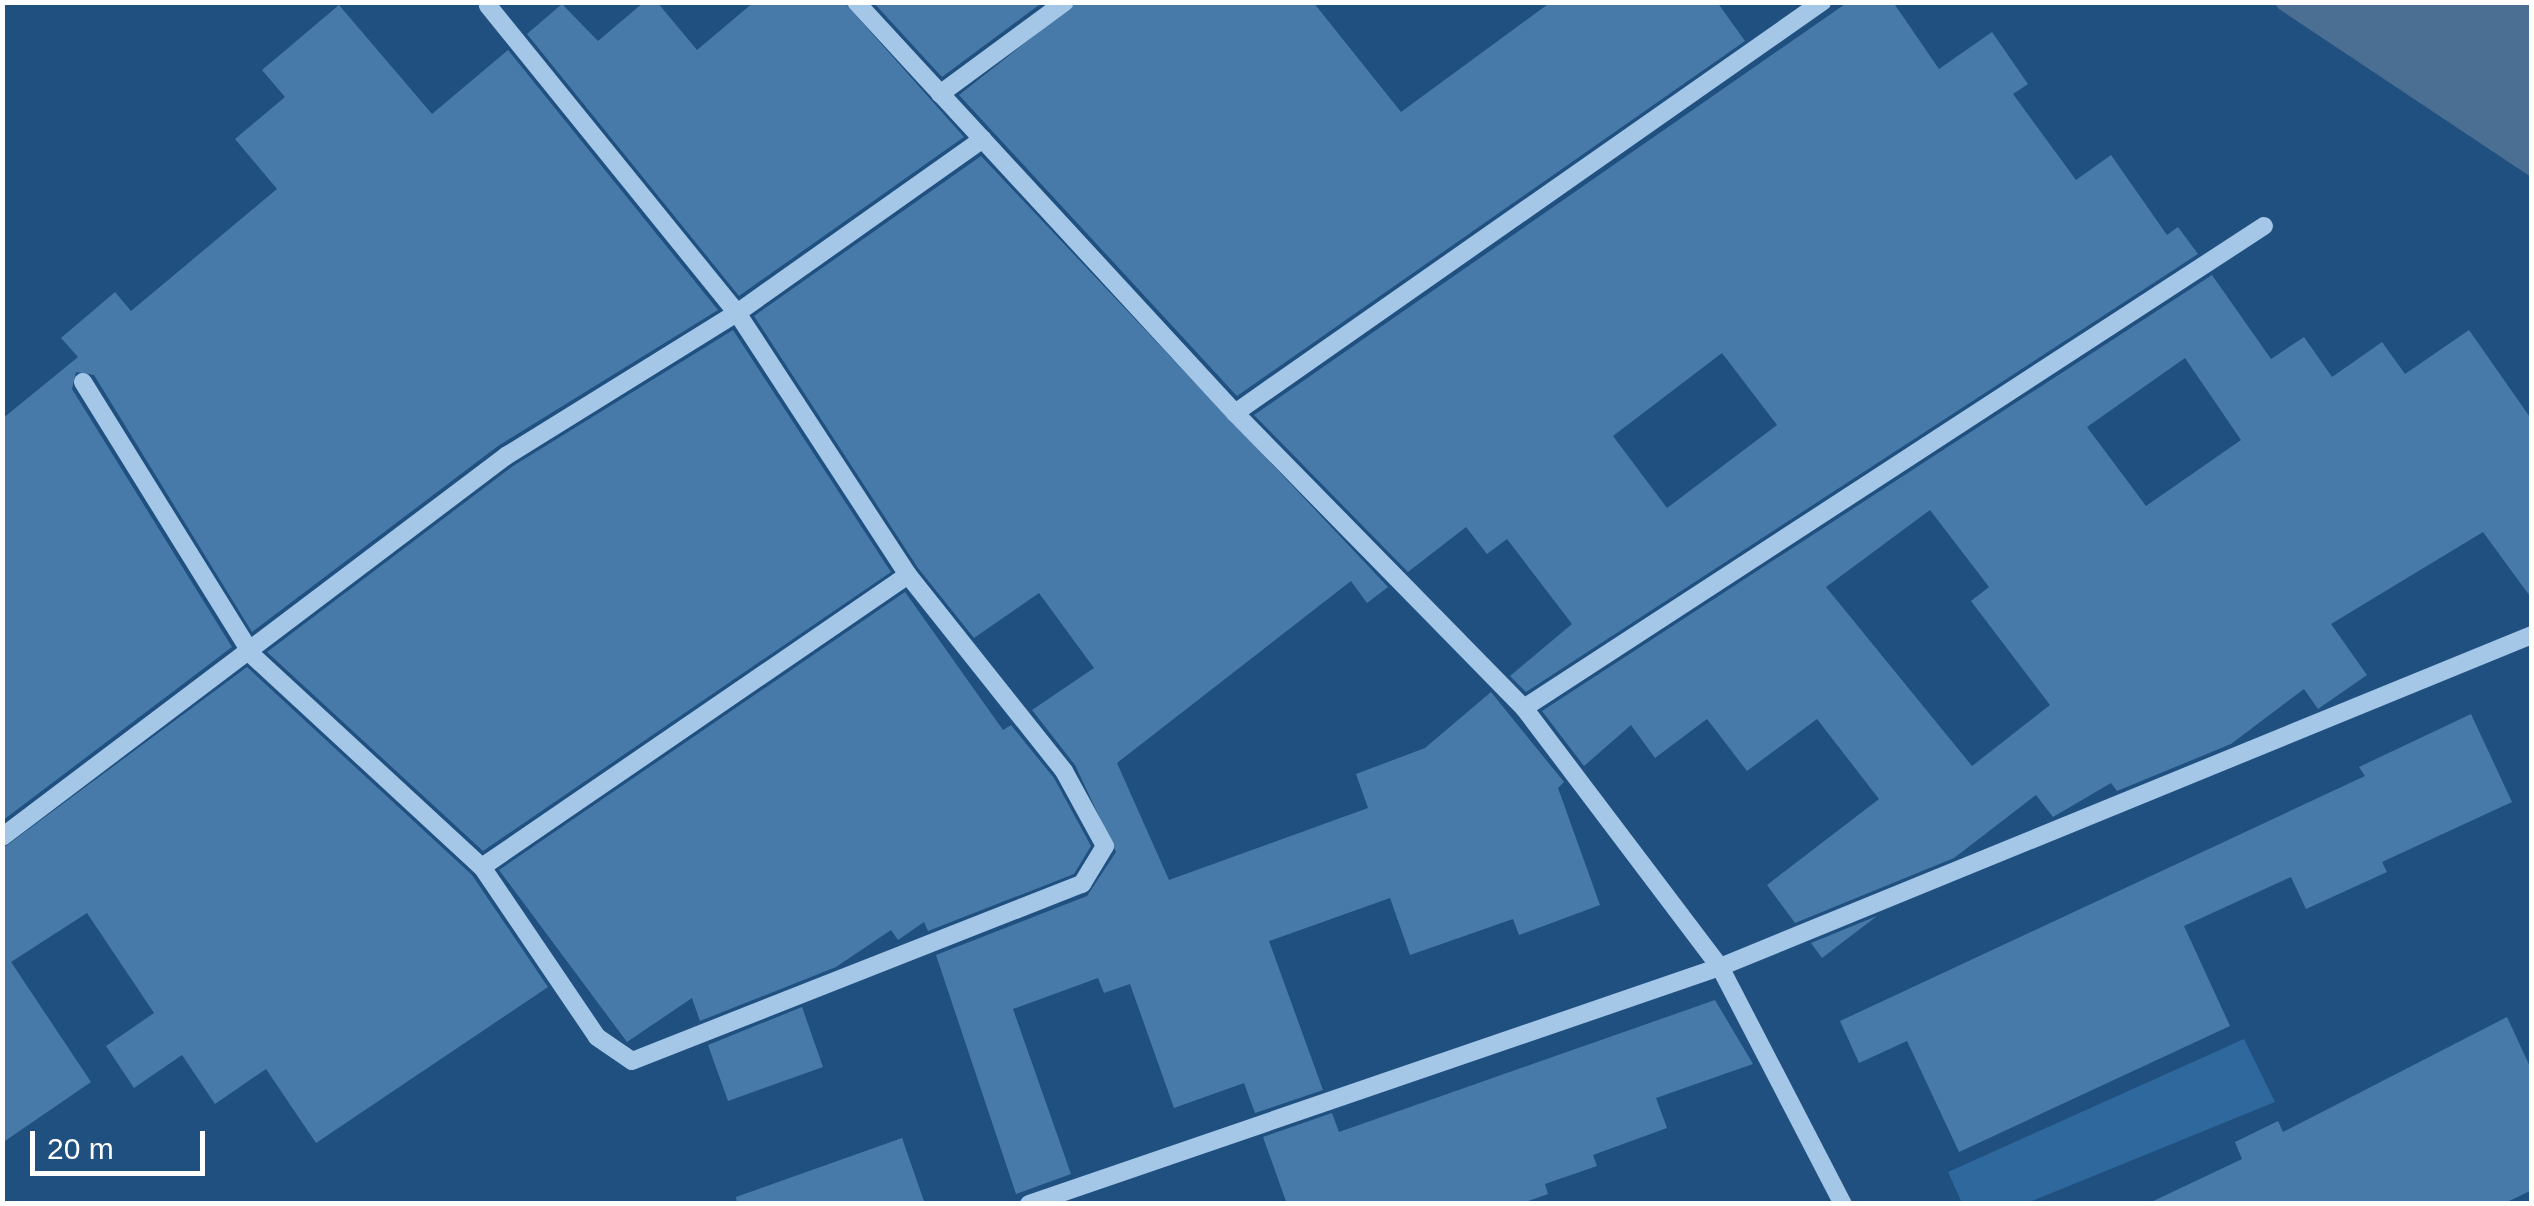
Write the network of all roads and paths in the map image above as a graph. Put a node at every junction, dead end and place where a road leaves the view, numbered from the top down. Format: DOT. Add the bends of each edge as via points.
graph roads {
  1 [pos="856,2"];
  2 [pos="1065,2"];
  3 [pos="1822,2"];
  4 [pos="488,5"];
  5 [pos="940,94"];
  6 [pos="983,139"];
  7 [pos="2264,226"];
  8 [pos="737,313"];
  9 [pos="83,382"];
  10 [pos="1235,413"];
  11 [pos="908,574"];
  12 [pos="2532,635"];
  13 [pos="252,655"];
  14 [pos="1524,708"];
  15 [pos="2,837"];
  16 [pos="482,867"];
  17 [pos="1720,967"];
  18 [pos="1029,1204"];
  19 [pos="1843,1204"];
  1 -- 5 [label="street"];
  2 -- 5 [label="street"];
  3 -- 10 [label="street"];
  4 -- 8 [label="street"];
  5 -- 6 [label="street"];
  6 -- 8 [label="street"];
  6 -- 10 [label="street"];
  7 -- 14 [label="street"];
  8 -- 11 [label="street"];
  8 -- 13 [label="street" via="506,456"];
  9 -- 13 [label="street"];
  10 -- 14 [label="street"];
  11 -- 16 [label="street"];
  11 -- 16 [label="street" via="1064,771 1105,846 1082,884 632,1060 597,1037"];
  12 -- 17 [label="street"];
  13 -- 15 [label="street"];
  13 -- 16 [label="street"];
  14 -- 17 [label="street"];
  17 -- 18 [label="street"];
  17 -- 19 [label="street"];
}
